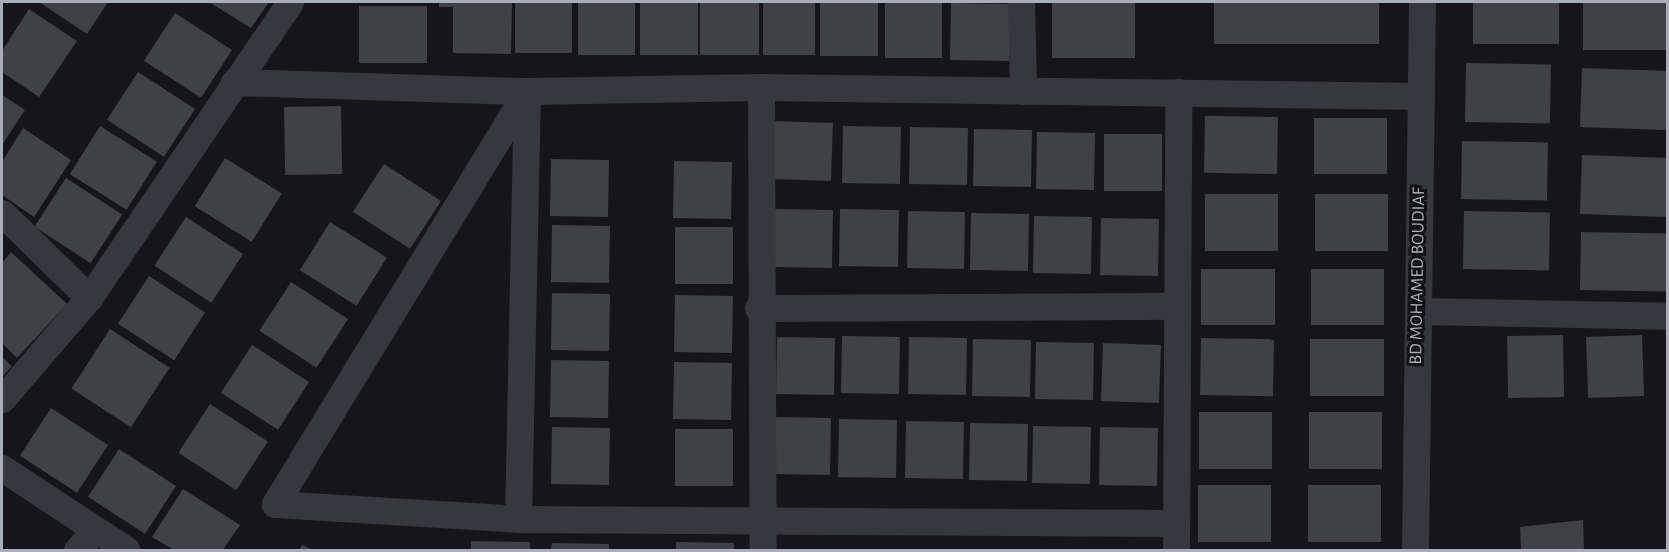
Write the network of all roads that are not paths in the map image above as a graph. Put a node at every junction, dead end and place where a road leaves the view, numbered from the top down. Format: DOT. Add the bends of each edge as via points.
graph roads {
  1 [pos="290,2"];
  2 [pos="1021,2"];
  3 [pos="1422,2"];
  4 [pos="234,82"];
  5 [pos="761,87"];
  6 [pos="1023,90"];
  7 [pos="527,91"];
  8 [pos="1178,92"];
  9 [pos="1421,96"];
  10 [pos="2,213"];
  11 [pos="89,298"];
  12 [pos="1175,306"];
  13 [pos="758,308"];
  14 [pos="1418,311"];
  15 [pos="1668,316"];
  16 [pos="2,399"];
  17 [pos="2,468"];
  18 [pos="518,519"];
  19 [pos="763,522"];
  20 [pos="1176,523"];
  21 [pos="85,541"];
  22 [pos="127,550"];
  23 [pos="763,550"];
  24 [pos="1176,550"];
  25 [pos="1415,550"];
  1 -- 4 [label="street"];
  2 -- 6 [label="street"];
  3 -- 9 [label="street, BD MOHAMED BOUDIAF"];
  4 -- 7 [label="street"];
  4 -- 11 [label="street"];
  5 -- 6 [label="street"];
  5 -- 7 [label="street"];
  5 -- 13 [label="street"];
  6 -- 8 [label="street"];
  7 -- 18 [label="street"];
  7 -- 18 [label="street" via="275,504"];
  8 -- 9 [label="street"];
  8 -- 12 [label="street"];
  9 -- 14 [label="street, BD MOHAMED BOUDIAF"];
  10 -- 11 [label="street"];
  11 -- 16 [label="street"];
  12 -- 13 [label="street"];
  12 -- 20 [label="street"];
  13 -- 19 [label="street"];
  14 -- 15 [label="street"];
  14 -- 25 [label="street, BD MOHAMED BOUDIAF"];
  17 -- 21 [label="street"];
  18 -- 19 [label="street"];
  19 -- 20 [label="street"];
  19 -- 23 [label="street"];
  20 -- 24 [label="street"];
  21 -- 22 [label="street"];
}
